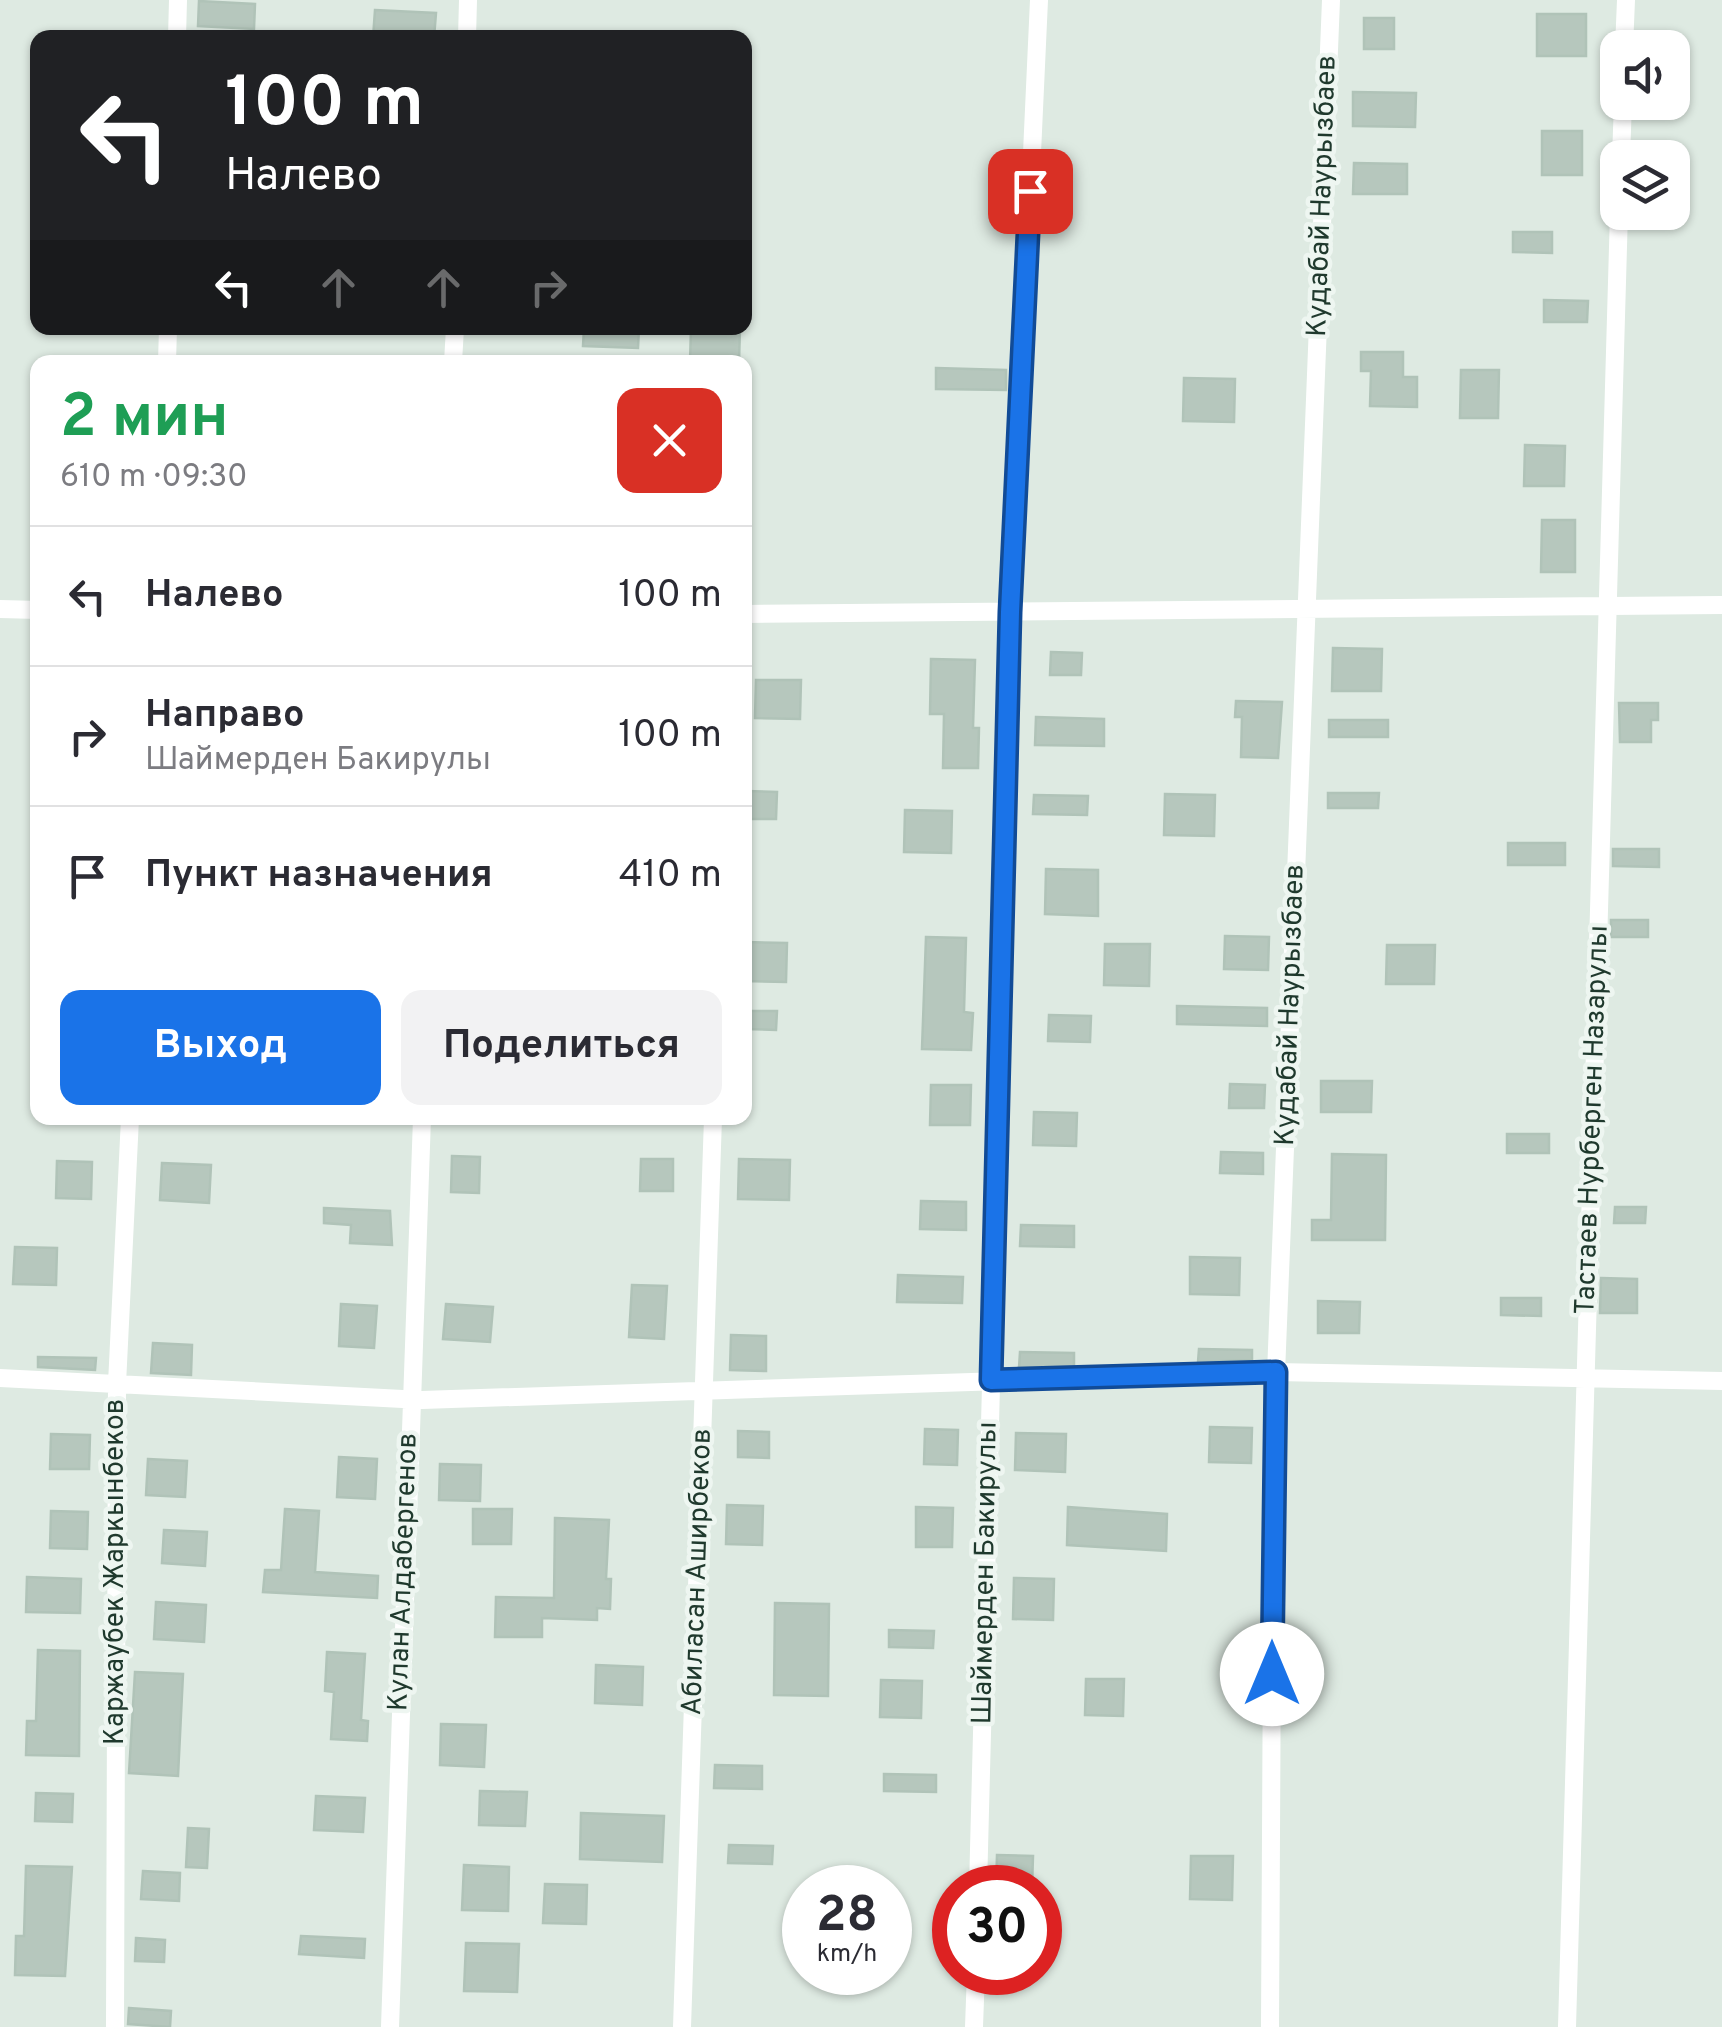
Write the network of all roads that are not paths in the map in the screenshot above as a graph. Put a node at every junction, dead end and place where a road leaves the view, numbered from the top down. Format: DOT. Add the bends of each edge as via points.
graph roads {
  1 [pos="178,0"];
  2 [pos="468,0"];
  3 [pos="1039,0"];
  4 [pos="1331,0"];
  5 [pos="1626,0"];
  6 [pos="177,30"];
  7 [pos="466,30"];
  8 [pos="1625,30"];
  9 [pos="1619,230"];
  10 [pos="1722,605"];
  11 [pos="1608,606"];
  12 [pos="0,608"];
  13 [pos="1306,608"];
  14 [pos="30,610"];
  15 [pos="1010,612"];
  16 [pos="752,614"];
  17 [pos="130,1125"];
  18 [pos="422,1125"];
  19 [pos="712,1125"];
  20 [pos="1276,1372"];
  21 [pos="0,1378"];
  22 [pos="1586,1378"];
  23 [pos="991,1380"];
  24 [pos="1722,1381"];
  25 [pos="117,1384"];
  26 [pos="704,1391"];
  27 [pos="410,1400"];
  28 [pos="979,1865"];
  29 [pos="975,1995"];
  30 [pos="1270,2019"];
  31 [pos="116,2027"];
  32 [pos="390,2027"];
  33 [pos="682,2027"];
  34 [pos="974,2027"];
  35 [pos="1567,2027"];
  1 -- 6 [label="street"];
  2 -- 7 [label="street"];
  3 -- 15 [label="street, Шаймерден Бакирулы"];
  4 -- 13 [label="street, Кудабай Наурызбаев"];
  5 -- 8 [label="street"];
  9 -- 11 [label="street, Тастаев Нурберген Назарулы"];
  10 -- 11 [label="street"];
  11 -- 13 [label="street"];
  11 -- 22 [label="street, Тастаев Нурберген Назарулы"];
  12 -- 14 [label="street"];
  13 -- 15 [label="street"];
  13 -- 20 [label="street, Кудабай Наурызбаев"];
  15 -- 16 [label="street"];
  15 -- 23 [label="street, Шаймерден Бакирулы"];
  17 -- 25 [label="street, Каржаубек Жаркынбеков"];
  18 -- 27 [label="street, Кулан Алдабергенов"];
  19 -- 26 [label="street, Абиласан Аширбеков"];
  20 -- 22 [label="street"];
  20 -- 23 [label="street"];
  20 -- 30 [label="street, Кудабай Наурызбаев"];
  21 -- 25 [label="street"];
  22 -- 24 [label="street"];
  22 -- 35 [label="street, Тастаев Нурберген Назарулы"];
  23 -- 26 [label="street"];
  23 -- 28 [label="street, Шаймерден Бакирулы"];
  25 -- 27 [label="street"];
  25 -- 31 [label="street, Каржаубек Жаркынбеков"];
  26 -- 27 [label="street"];
  26 -- 33 [label="street, Абиласан Аширбеков"];
  27 -- 32 [label="street, Кулан Алдабергенов"];
  29 -- 34 [label="street"];
}
